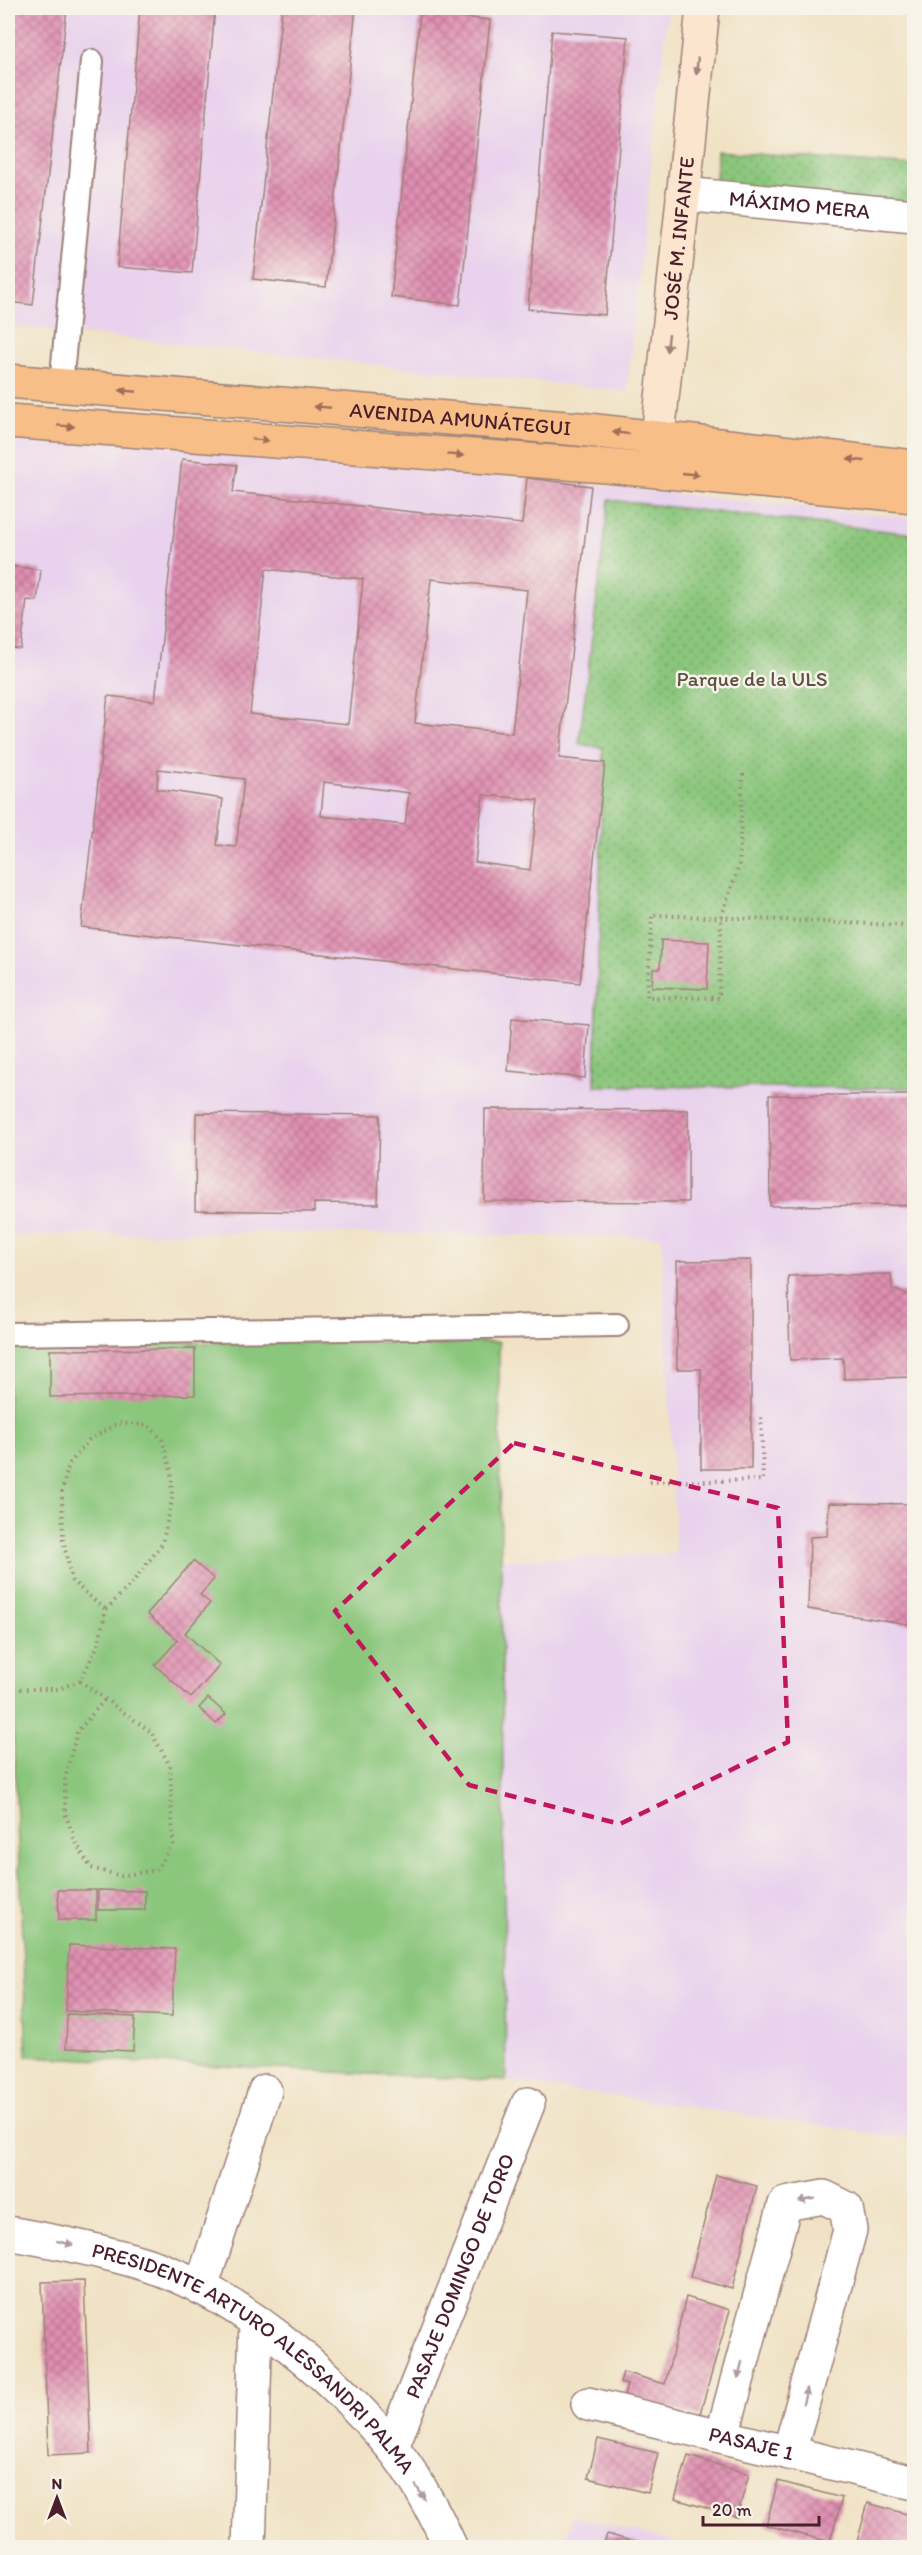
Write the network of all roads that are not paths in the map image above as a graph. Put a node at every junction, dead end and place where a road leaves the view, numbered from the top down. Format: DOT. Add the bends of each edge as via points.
graph roads {
  1 [pos="703,8"];
  2 [pos="92,61"];
  3 [pos="684,194"];
  4 [pos="915,216"];
  5 [pos="8,381"];
  6 [pos="61,385"];
  7 [pos="8,421"];
  8 [pos="658,438"];
  9 [pos="915,467"];
  10 [pos="655,470"];
  11 [pos="915,496"];
  12 [pos="617,1325"];
  13 [pos="8,1334"];
  14 [pos="266,2091"];
  15 [pos="528,2104"];
  16 [pos="8,2233"];
  17 [pos="201,2288"];
  18 [pos="256,2322"];
  19 [pos="588,2404"];
  20 [pos="722,2436"];
  21 [pos="392,2447"];
  22 [pos="789,2453"];
  23 [pos="915,2483"];
  24 [pos="249,2547"];
  25 [pos="451,2547"];
  1 -- 3 [label="street, JOSÉ M. INFANTE, one-way"];
  2 -- 6 [label="lane"];
  3 -- 4 [label="street, MÁXIMO MERA"];
  3 -- 8 [label="street, JOSÉ M. INFANTE, one-way"];
  5 -- 6 [label="main road, AVENIDA AMUNÁTEGUI"];
  8 -- 6 [label="main road, AVENIDA AMUNÁTEGUI, one-way"];
  7 -- 10 [label="main road, AVENIDA AMUNÁTEGUI, one-way"];
  9 -- 8 [label="main road, AVENIDA AMUNÁTEGUI, one-way"];
  8 -- 10 [label="street, JOSÉ M. INFANTE"];
  10 -- 11 [label="main road, AVENIDA AMUNÁTEGUI, one-way"];
  12 -- 13 [label="lane"];
  14 -- 17 [label="street"];
  15 -- 21 [label="street, PASAJE DOMINGO DE TORO"];
  16 -- 17 [label="street, PRESIDENTE ARTURO ALESSANDRI PALMA, one-way" via="58,2241 146,2264"];
  17 -- 18 [label="street, PRESIDENTE ARTURO ALESSANDRI PALMA"];
  18 -- 21 [label="street, PRESIDENTE ARTURO ALESSANDRI PALMA" via="321,2373"];
  18 -- 24 [label="street"];
  19 -- 20 [label="street, PASAJE 1"];
  20 -- 22 [label="street, PASAJE 1"];
  22 -- 20 [label="street, one-way" via="850,2230 846,2208 824,2196 785,2204"];
  21 -- 25 [label="street, PRESIDENTE ARTURO ALESSANDRI PALMA, one-way"];
  22 -- 23 [label="street, PASAJE 1"];
}
